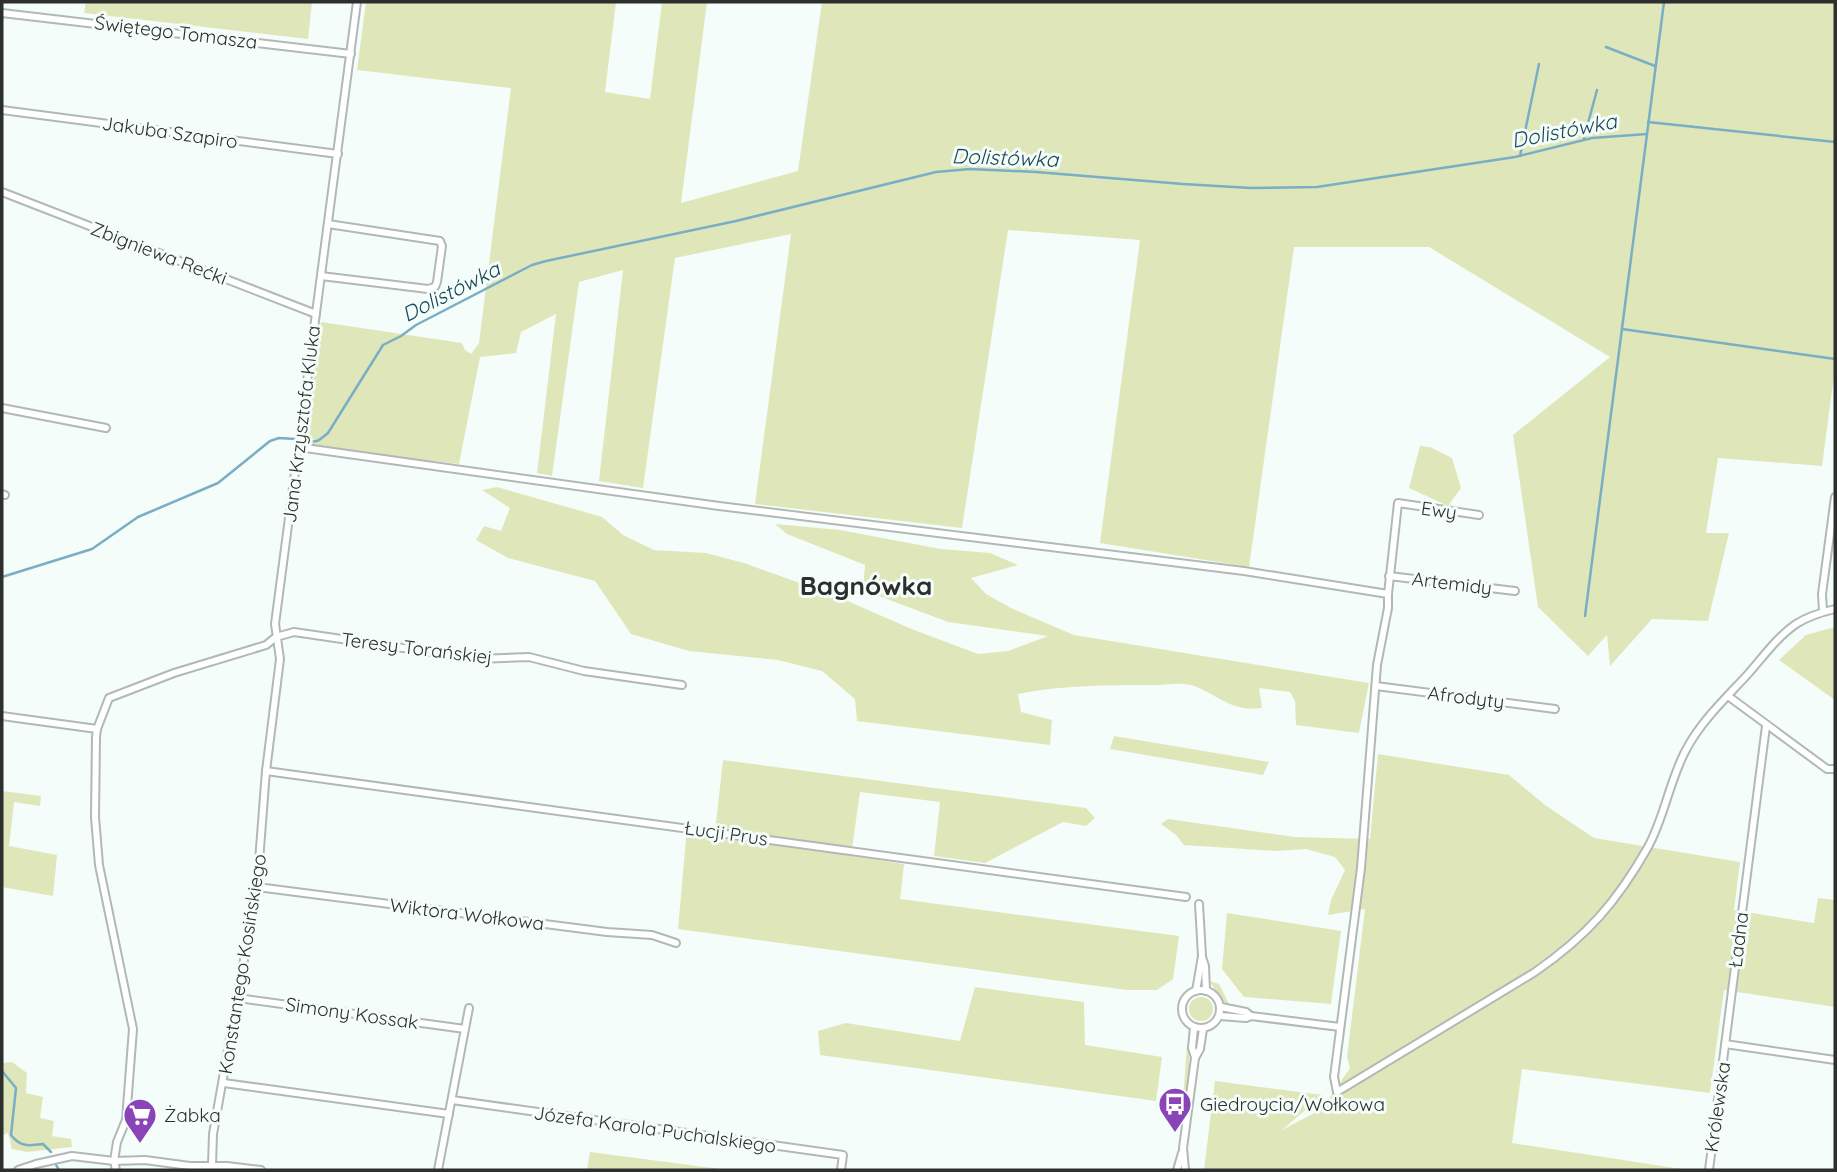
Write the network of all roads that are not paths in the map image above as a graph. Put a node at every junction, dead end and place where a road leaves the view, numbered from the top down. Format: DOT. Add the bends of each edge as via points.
graph roads {
  1 [pos="357,2"];
  2 [pos="2,13"];
  3 [pos="351,54"];
  4 [pos="2,110"];
  5 [pos="338,154"];
  6 [pos="2,192"];
  7 [pos="328,224"];
  8 [pos="321,276"];
  9 [pos="316,314"];
  10 [pos="2,408"];
  11 [pos="106,428"];
  12 [pos="298,447"];
  13 [pos="1835,497"];
  14 [pos="1479,515"];
  15 [pos="1389,576"];
  16 [pos="1515,591"];
  17 [pos="1388,594"];
  18 [pos="1835,609"];
  19 [pos="1823,611"];
  20 [pos="276,637"];
  21 [pos="682,685"];
  22 [pos="1376,685"];
  23 [pos="1728,696"];
  24 [pos="1555,709"];
  25 [pos="2,716"];
  26 [pos="1766,726"];
  27 [pos="97,729"];
  28 [pos="1835,769"];
  29 [pos="266,771"];
  30 [pos="257,887"];
  31 [pos="1186,897"];
  32 [pos="1199,904"];
  33 [pos="676,943"];
  34 [pos="1202,956"];
  35 [pos="1196,990"];
  36 [pos="1206,990"];
  37 [pos="239,998"];
  38 [pos="1221,1007"];
  39 [pos="469,1008"];
  40 [pos="1220,1016"];
  41 [pos="1251,1016"];
  42 [pos="1194,1027"];
  43 [pos="1340,1027"];
  44 [pos="465,1029"];
  45 [pos="1203,1029"];
  46 [pos="1725,1044"];
  47 [pos="1195,1058"];
  48 [pos="1835,1060"];
  49 [pos="223,1083"];
  50 [pos="452,1100"];
  51 [pos="449,1114"];
  52 [pos="1183,1148"];
  53 [pos="114,1161"];
  54 [pos="212,1165"];
  55 [pos="18,1170"];
  56 [pos="116,1170"];
  57 [pos="261,1170"];
  58 [pos="438,1170"];
  59 [pos="841,1170"];
  60 [pos="1177,1170"];
  61 [pos="1185,1170"];
  62 [pos="1709,1170"];
  1 -- 3 [label="street, Jana Krzysztofa Kluka"];
  2 -- 3 [label="street, Świętego Tomasza"];
  3 -- 5 [label="street, Jana Krzysztofa Kluka"];
  4 -- 5 [label="street, Jakuba Szapiro"];
  5 -- 7 [label="street, Jana Krzysztofa Kluka"];
  6 -- 9 [label="street, Zbigniewa Rećki"];
  7 -- 8 [label="street, Jana Krzysztofa Kluka"];
  7 -- 8 [label="street" via="440,241 438,282 428,289"];
  8 -- 9 [label="street, Jana Krzysztofa Kluka"];
  9 -- 12 [label="street, Jana Krzysztofa Kluka"];
  10 -- 11 [label="street"];
  12 -- 17 [label="street"];
  12 -- 20 [label="street, Jana Krzysztofa Kluka"];
  13 -- 19 [label="street"];
  14 -- 15 [label="street, Ewy" via="1398,503"];
  15 -- 16 [label="street, Artemidy"];
  15 -- 17 [label="street"];
  17 -- 22 [label="street"];
  18 -- 19 [label="street"];
  19 -- 23 [label="street" via="1784,634"];
  20 -- 21 [label="street, Teresy Torańskiej" via="294,632 478,659 529,657 584,671"];
  20 -- 27 [label="street" via="266,645 113,696"];
  20 -- 29 [label="street, Konstantego Kosińskiego" via="280,659"];
  22 -- 24 [label="street, Afrodyty"];
  22 -- 43 [label="street" via="1362,868"];
  23 -- 26 [label="street"];
  23 -- 43 [label="street" via="1686,748 1650,844 1591,928 1564,952 1337,1092 1334,1077"];
  25 -- 27 [label="street"];
  26 -- 28 [label="street" via="1827,769"];
  26 -- 46 [label="street, Ładna"];
  27 -- 53 [label="street" via="99,865 133,1029 126,1120"];
  29 -- 30 [label="street, Konstantego Kosińskiego"];
  29 -- 31 [label="street, Łucji Prus"];
  30 -- 33 [label="street, Wiktora Wołkowa" via="652,935"];
  30 -- 37 [label="street, Konstantego Kosińskiego"];
  32 -- 34 [label="street"];
  34 -- 35 [label="street"];
  34 -- 36 [label="street"];
  35 -- 36 [label="street"];
  35 -- 42 [label="street" via="1186,997 1182,1008 1185,1021"];
  36 -- 38 [label="street"];
  37 -- 44 [label="street, Simony Kossak"];
  37 -- 49 [label="street, Konstantego Kosińskiego"];
  38 -- 40 [label="street"];
  38 -- 41 [label="street"];
  39 -- 44 [label="street"];
  40 -- 41 [label="street"];
  40 -- 45 [label="street"];
  41 -- 43 [label="street"];
  42 -- 45 [label="street"];
  42 -- 47 [label="street"];
  44 -- 50 [label="street"];
  45 -- 47 [label="street"];
  46 -- 48 [label="street"];
  46 -- 62 [label="street, Królewska"];
  47 -- 52 [label="street"];
  49 -- 51 [label="street"];
  49 -- 54 [label="street, Konstantego Kosińskiego"];
  50 -- 51 [label="street"];
  50 -- 59 [label="street, Józefa Karola Puchalskiego" via="843,1155"];
  51 -- 58 [label="street"];
  52 -- 60 [label="street"];
  52 -- 61 [label="street"];
  53 -- 54 [label="street"];
  53 -- 55 [label="street" via="72,1156"];
  53 -- 56 [label="street"];
  54 -- 57 [label="street"];
}
